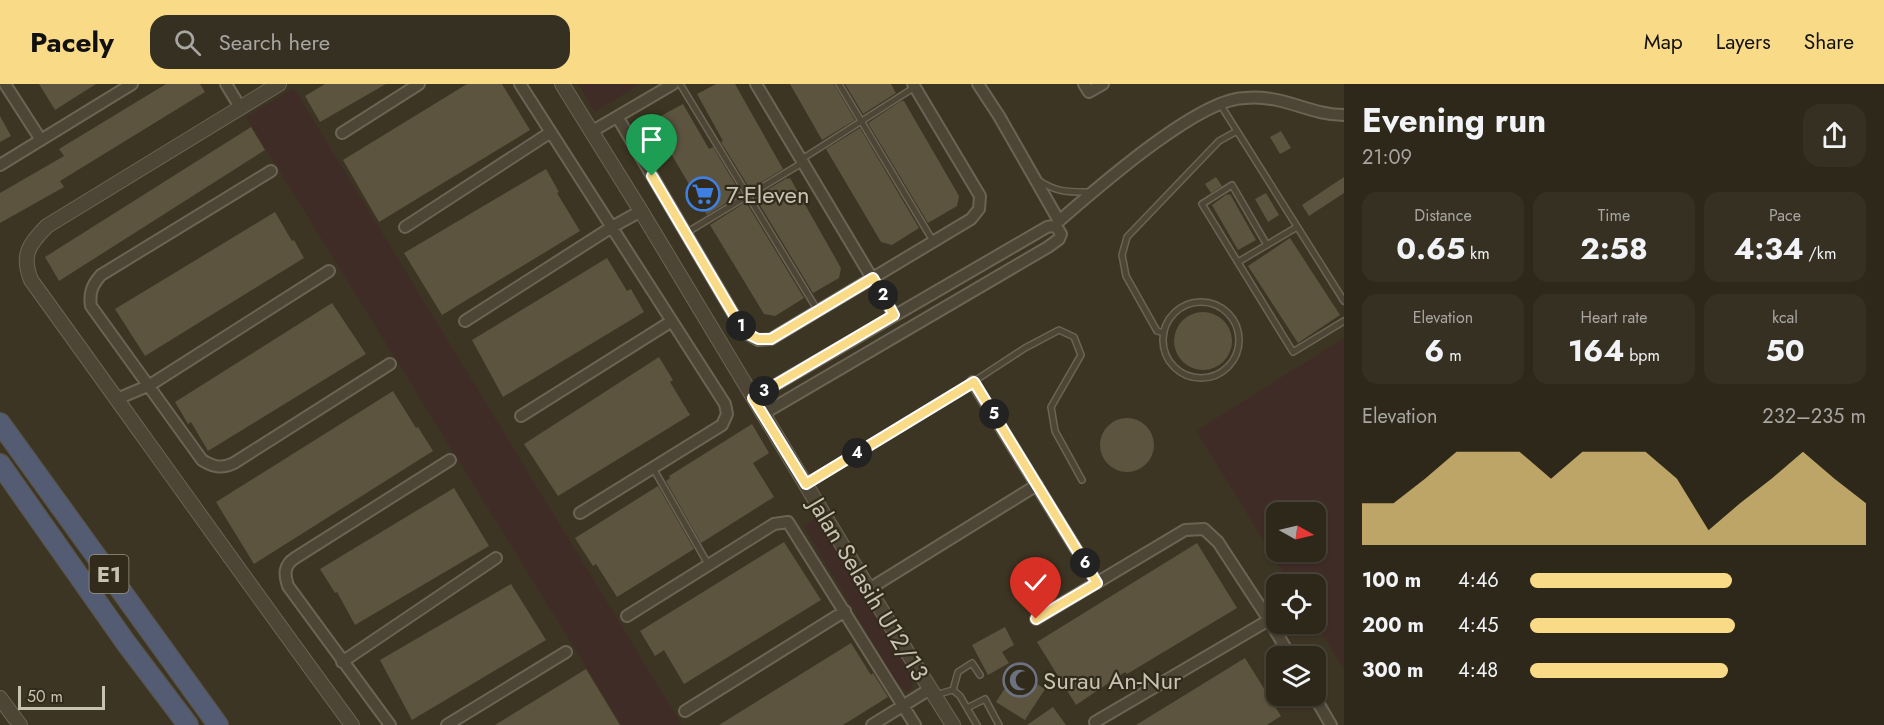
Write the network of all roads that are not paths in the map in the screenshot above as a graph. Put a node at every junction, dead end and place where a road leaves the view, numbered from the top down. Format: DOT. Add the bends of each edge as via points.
graph roads {
  1 [pos="5,84"];
  2 [pos="132,84"];
  3 [pos="226,84"];
  4 [pos="279,84"];
  5 [pos="419,84"];
  6 [pos="520,84"];
  7 [pos="562,84"];
  8 [pos="673,84"];
  9 [pos="680,84"];
  10 [pos="756,84"];
  11 [pos="838,84"];
  12 [pos="978,84"];
  13 [pos="1102,84"];
  14 [pos="914,86"];
  15 [pos="1087,88"];
  16 [pos="1221,104"];
  17 [pos="240,107"];
  18 [pos="1344,116"];
  19 [pos="618,118"];
  20 [pos="861,121"];
  21 [pos="1237,131"];
  22 [pos="551,132"];
  23 [pos="591,132"];
  24 [pos="342,133"];
  25 [pos="41,140"];
  26 [pos="802,161"];
  27 [pos="0,165"];
  28 [pos="271,171"];
  29 [pos="1032,175"];
  30 [pos="1093,192"];
  31 [pos="748,195"];
  32 [pos="641,211"];
  33 [pos="405,227"];
  34 [pos="612,227"];
  35 [pos="1298,227"];
  36 [pos="686,233"];
  37 [pos="933,241"];
  38 [pos="1267,245"];
  39 [pos="1238,262"];
  40 [pos="329,271"];
  41 [pos="873,278"];
  42 [pos="1344,301"];
  43 [pos="818,311"];
  44 [pos="894,315"];
  45 [pos="465,321"];
  46 [pos="672,321"];
  47 [pos="1344,321"];
  48 [pos="1164,333"];
  49 [pos="390,364"];
  50 [pos="974,382"];
  51 [pos="150,385"];
  52 [pos="753,398"];
  53 [pos="117,399"];
  54 [pos="763,414"];
  55 [pos="521,416"];
  56 [pos="0,423"];
  57 [pos="450,460"];
  58 [pos="0,464"];
  59 [pos="653,468"];
  60 [pos="1082,480"];
  61 [pos="806,484"];
  62 [pos="1037,485"];
  63 [pos="580,513"];
  64 [pos="496,558"];
  65 [pos="709,566"];
  66 [pos="1097,583"];
  67 [pos="869,589"];
  68 [pos="844,611"];
  69 [pos="1266,615"];
  70 [pos="627,616"];
  71 [pos="1036,619"];
  72 [pos="1266,622"];
  73 [pos="566,652"];
  74 [pos="342,662"];
  75 [pos="980,675"];
  76 [pos="953,690"];
  77 [pos="932,692"];
  78 [pos="0,698"];
  79 [pos="903,705"];
  80 [pos="1318,706"];
  81 [pos="967,708"];
  82 [pos="685,711"];
  83 [pos="1095,722"];
  84 [pos="1326,723"];
  85 [pos="20,725"];
  86 [pos="188,725"];
  87 [pos="218,725"];
  88 [pos="352,725"];
  89 [pos="390,725"];
  90 [pos="447,725"];
  91 [pos="872,725"];
  92 [pos="915,725"];
  93 [pos="953,725"];
  94 [pos="977,725"];
  95 [pos="999,725"];
  1 -- 25 [label="street"];
  2 -- 25 [label="street"];
  3 -- 17 [label="street"];
  4 -- 17 [label="street"];
  5 -- 24 [label="street"];
  6 -- 22 [label="street"];
  7 -- 23 [label="street, Jalan Selasih U12/13"];
  8 -- 19 [label="street"];
  9 -- 31 [label="lane"];
  10 -- 26 [label="street"];
  11 -- 20 [label="lane"];
  12 -- 29 [label="street"];
  13 -- 15 [label="street"];
  14 -- 20 [label="lane"];
  14 -- 37 [label="street" via="980,196 971,219"];
  16 -- 18 [label="street" via="1243,97 1276,99"];
  16 -- 21 [label="lane"];
  16 -- 30 [label="street" via="1180,125"];
  17 -- 53 [label="street" via="47,226 28,247 26,260 31,280"];
  19 -- 23 [label="street"];
  19 -- 36 [label="street"];
  20 -- 26 [label="lane"];
  20 -- 37 [label="lane"];
  21 -- 35 [label="lane"];
  21 -- 48 [label="lane" via="1219,141 1127,237 1122,255 1126,276 1157,331"];
  22 -- 33 [label="street"];
  22 -- 34 [label="street"];
  23 -- 32 [label="street, Jalan Selasih U12/13"];
  25 -- 27 [label="street"];
  26 -- 31 [label="lane"];
  26 -- 41 [label="street"];
  28 -- 51 [label="street" via="101,275 94,283 91,306"];
  29 -- 30 [label="lane" via="1062,192"];
  29 -- 30 [label="street" via="1059,221"];
  31 -- 36 [label="lane"];
  31 -- 43 [label="lane"];
  32 -- 34 [label="street"];
  32 -- 52 [label="street, Jalan Selasih U12/13"];
  34 -- 45 [label="street"];
  34 -- 46 [label="street"];
  35 -- 38 [label="lane"];
  35 -- 42 [label="lane"];
  36 -- 43 [label="street" via="744,332 758,339 771,339"];
  37 -- 41 [label="street"];
  38 -- 39 [label="lane"];
  38 -- 39 [label="lane" via="1232,185 1202,204"];
  39 -- 47 [label="lane" via="1293,352"];
  40 -- 51 [label="street"];
  41 -- 43 [label="street"];
  41 -- 44 [label="street"];
  44 -- 52 [label="street"];
  44 -- 54 [label="street" via="1047,227 1056,227 1061,234 1048,247"];
  46 -- 55 [label="street"];
  46 -- 59 [label="street" via="725,404 727,414 722,425"];
  48 -- 48 [label="lane" via="1179,309 1193,303 1209,303 1224,309 1234,321 1239,345 1224,372 1209,378 1193,378 1179,372 1168,360"];
  49 -- 51 [label="street" via="226,467 202,460"];
  50 -- 60 [label="lane" via="1059,330 1074,337 1081,355 1051,406 1055,431"];
  50 -- 61 [label="lane"];
  50 -- 62 [label="street"];
  51 -- 53 [label="street"];
  52 -- 54 [label="street, Jalan Selasih U12/13"];
  53 -- 88 [label="street"];
  54 -- 61 [label="street, Jalan Selasih U12/13"];
  56 -- 87 [label="highway, E1"];
  57 -- 74 [label="street" via="289,562 285,570 288,586"];
  58 -- 86 [label="highway, E1"];
  59 -- 63 [label="street"];
  59 -- 65 [label="lane"];
  61 -- 67 [label="street, Jalan Selasih U12/13"];
  62 -- 66 [label="street"];
  62 -- 67 [label="street"];
  64 -- 74 [label="street"];
  65 -- 68 [label="street" via="774,524 788,522"];
  65 -- 70 [label="street"];
  66 -- 69 [label="street" via="1185,530 1204,529 1218,542"];
  66 -- 71 [label="street"];
  67 -- 77 [label="street, Jalan Selasih U12/13"];
  68 -- 79 [label="street"];
  68 -- 82 [label="street"];
  72 -- 83 [label="street"];
  73 -- 90 [label="street"];
  74 -- 89 [label="street"];
  75 -- 76 [label="lane" via="972,663 958,672"];
  76 -- 77 [label="lane"];
  76 -- 81 [label="lane"];
  77 -- 79 [label="street"];
  77 -- 93 [label="street, Jalan Selasih U12/13"];
  78 -- 85 [label="street"];
  79 -- 91 [label="street"];
  79 -- 92 [label="street"];
  80 -- 84 [label="street"];
  81 -- 94 [label="lane"];
  81 -- 95 [label="lane" via="985,699"];
}
